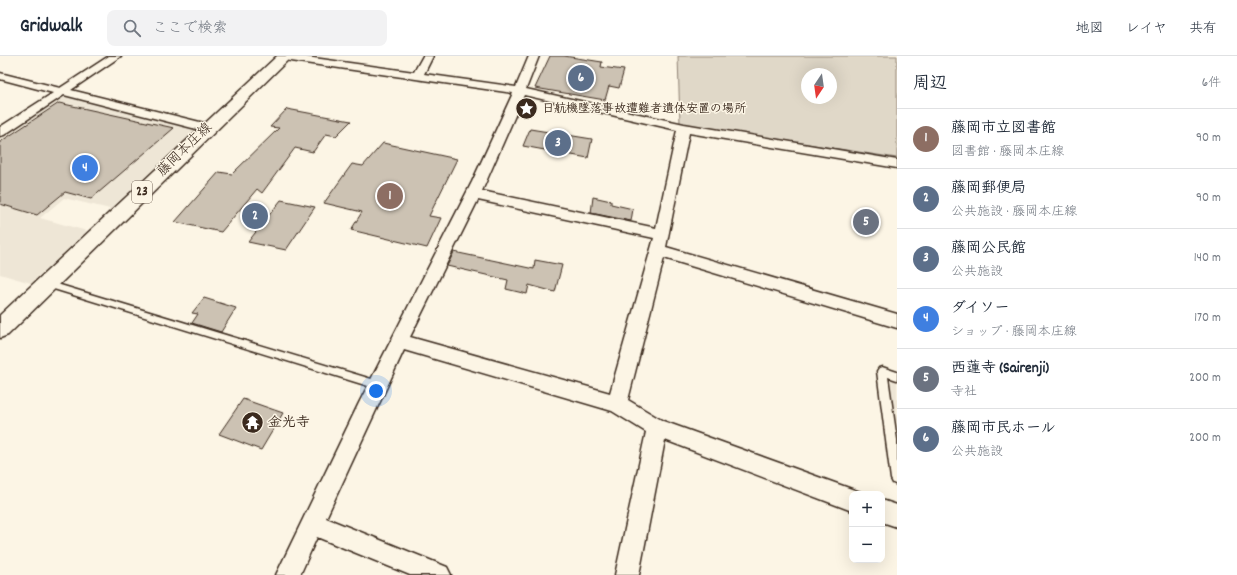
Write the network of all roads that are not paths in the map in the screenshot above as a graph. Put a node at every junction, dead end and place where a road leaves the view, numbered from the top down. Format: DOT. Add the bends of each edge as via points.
graph roads {
  1 [pos="116,56"];
  2 [pos="285,56"];
  3 [pos="428,56"];
  4 [pos="534,56"];
  5 [pos="0,76"];
  6 [pos="417,76"];
  7 [pos="521,91"];
  8 [pos="62,92"];
  9 [pos="208,128"];
  10 [pos="684,128"];
  11 [pos="0,132"];
  12 [pos="897,164"];
  13 [pos="473,194"];
  14 [pos="660,243"];
  15 [pos="47,284"];
  16 [pos="897,321"];
  17 [pos="0,329"];
  18 [pos="400,342"];
  19 [pos="897,376"];
  20 [pos="378,385"];
  21 [pos="617,404"];
  22 [pos="657,428"];
  23 [pos="897,479"];
  24 [pos="849,499"];
  25 [pos="885,512"];
  26 [pos="897,516"];
  27 [pos="312,524"];
  28 [pos="288,575"];
  29 [pos="440,575"];
  30 [pos="627,575"];
  1 -- 8 [label="street"];
  2 -- 6 [label="street"];
  2 -- 9 [label="main road, 藤岡本庄線 / 23"];
  3 -- 6 [label="street"];
  4 -- 7 [label="street"];
  5 -- 8 [label="street"];
  6 -- 7 [label="street"];
  7 -- 10 [label="street"];
  7 -- 13 [label="street"];
  8 -- 9 [label="street"];
  8 -- 11 [label="street"];
  9 -- 15 [label="main road, 藤岡本庄線 / 23"];
  10 -- 12 [label="street"];
  10 -- 14 [label="street"];
  13 -- 14 [label="street"];
  13 -- 18 [label="street"];
  14 -- 16 [label="street"];
  14 -- 21 [label="street"];
  15 -- 17 [label="main road, 藤岡本庄線 / 23"];
  15 -- 20 [label="lane"];
  18 -- 20 [label="street"];
  18 -- 21 [label="street"];
  19 -- 23 [label="lane" via="882,372"];
  20 -- 27 [label="street"];
  21 -- 22 [label="street"];
  22 -- 24 [label="street"];
  22 -- 30 [label="street"];
  25 -- 26 [label="street"];
  27 -- 28 [label="street"];
  27 -- 29 [label="street"];
}
